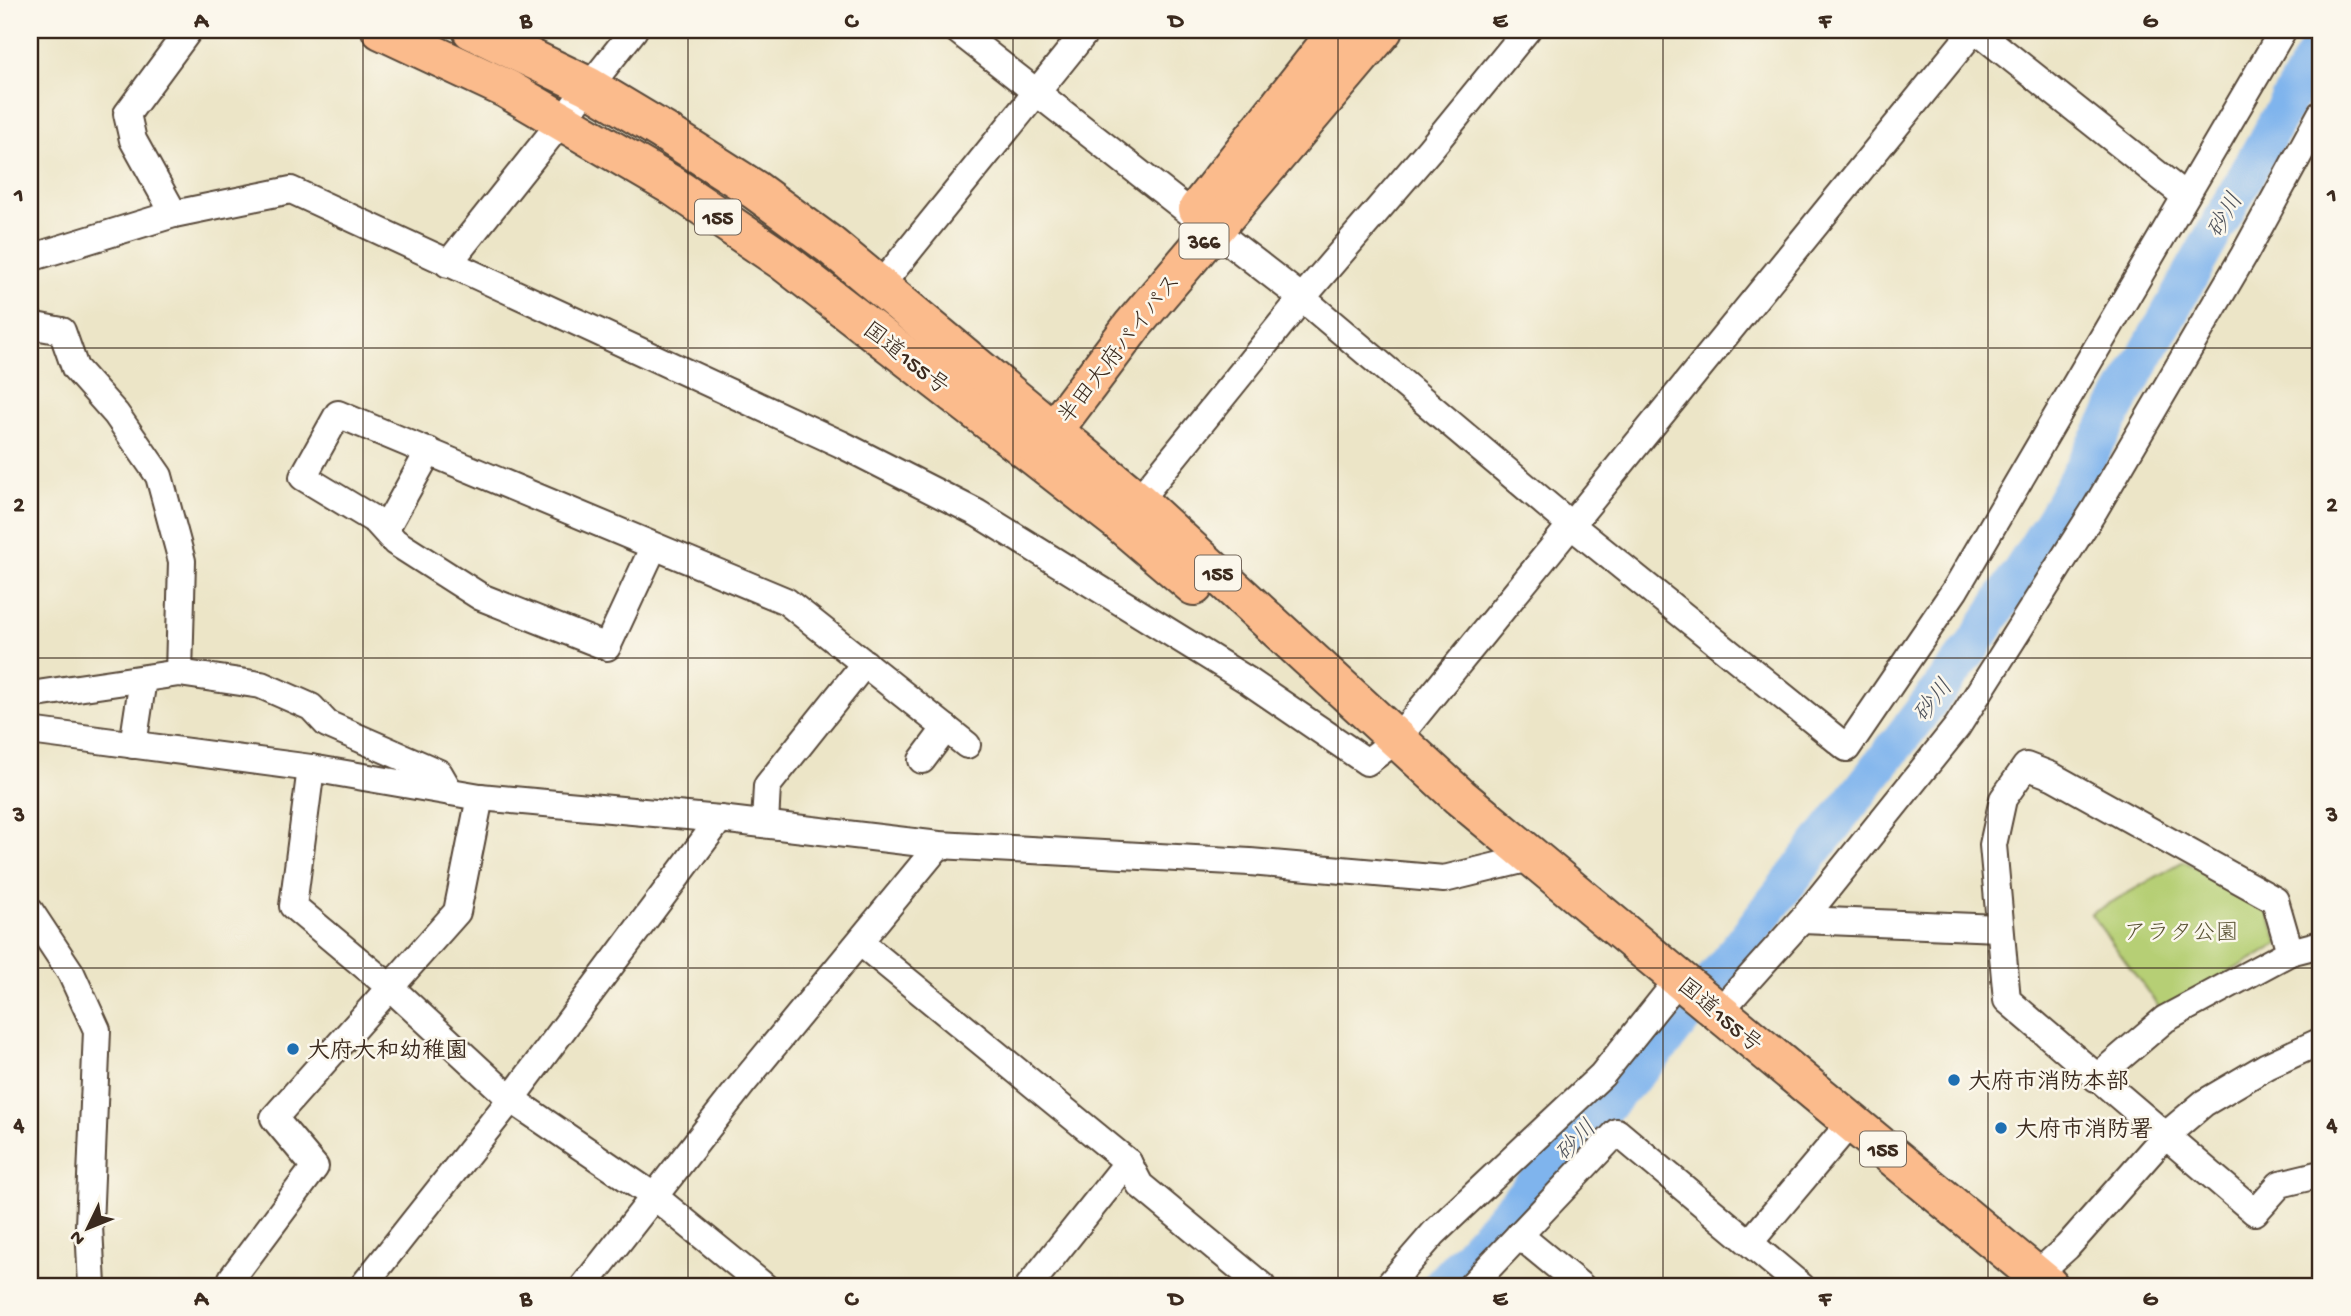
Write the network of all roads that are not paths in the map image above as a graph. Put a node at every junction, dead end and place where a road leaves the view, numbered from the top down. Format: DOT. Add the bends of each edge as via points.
graph roads {
  1 [pos="189,30"];
  2 [pos="381,30"];
  3 [pos="472,30"];
  4 [pos="634,30"];
  5 [pos="957,30"];
  6 [pos="1087,30"];
  7 [pos="1339,30"];
  8 [pos="1383,30"];
  9 [pos="1527,30"];
  10 [pos="1975,30"];
  11 [pos="2283,30"];
  12 [pos="588,86"];
  13 [pos="1036,93"];
  14 [pos="2321,114"];
  15 [pos="561,120"];
  16 [pos="2185,196"];
  17 [pos="174,214"];
  18 [pos="1203,223"];
  19 [pos="30,258"];
  20 [pos="448,264"];
  21 [pos="880,286"];
  22 [pos="1302,298"];
  23 [pos="30,325"];
  24 [pos="1037,431"];
  25 [pos="429,451"];
  26 [pos="1138,501"];
  27 [pos="1571,525"];
  28 [pos="385,530"];
  29 [pos="654,546"];
  30 [pos="865,663"];
  31 [pos="179,673"];
  32 [pos="143,679"];
  33 [pos="30,695"];
  34 [pos="30,731"];
  35 [pos="1396,740"];
  36 [pos="133,745"];
  37 [pos="922,760"];
  38 [pos="311,768"];
  39 [pos="450,792"];
  40 [pos="480,797"];
  41 [pos="720,819"];
  42 [pos="765,824"];
  43 [pos="939,845"];
  44 [pos="1534,857"];
  45 [pos="30,911"];
  46 [pos="1802,920"];
  47 [pos="1999,929"];
  48 [pos="862,943"];
  49 [pos="2321,944"];
  50 [pos="2290,952"];
  51 [pos="1680,979"];
  52 [pos="391,988"];
  53 [pos="1718,1012"];
  54 [pos="2321,1041"];
  55 [pos="2096,1078"];
  56 [pos="511,1099"];
  57 [pos="1851,1122"];
  58 [pos="2165,1136"];
  59 [pos="1128,1162"];
  60 [pos="2321,1174"];
  61 [pos="655,1196"];
  62 [pos="1518,1235"];
  63 [pos="1750,1241"];
  64 [pos="2036,1282"];
  65 [pos="92,1286"];
  66 [pos="239,1286"];
  67 [pos="363,1286"];
  68 [pos="584,1286"];
  69 [pos="764,1286"];
  70 [pos="1029,1286"];
  71 [pos="1262,1286"];
  72 [pos="1388,1286"];
  73 [pos="1471,1286"];
  74 [pos="1581,1286"];
  75 [pos="1801,1286"];
  1 -- 17 [label="street" via="127,114 134,140"];
  2 -- 15 [label="highway, 国道155号 / 155" via="507,89"];
  3 -- 12 [label="highway, 国道155号 / 155"];
  4 -- 12 [label="street"];
  5 -- 13 [label="street"];
  6 -- 13 [label="street"];
  7 -- 18 [label="highway, 半田大府パイパス / 366"];
  8 -- 18 [label="highway, 半田大府パイパス / 366"];
  9 -- 22 [label="street"];
  10 -- 16 [label="street"];
  10 -- 27 [label="street"];
  11 -- 16 [label="street"];
  12 -- 15 [label="street"];
  12 -- 21 [label="highway, 国道155号 / 155" via="755,190"];
  13 -- 18 [label="street"];
  13 -- 21 [label="street"];
  14 -- 46 [label="street" via="2095,509 1957,727"];
  15 -- 20 [label="street"];
  15 -- 24 [label="highway, 国道155号 / 155" via="673,186"];
  16 -- 27 [label="street" via="1955,590 1847,748"];
  17 -- 19 [label="street"];
  17 -- 20 [label="street" via="291,190"];
  18 -- 22 [label="street"];
  18 -- 24 [label="highway, 半田大府パイパス / 366"];
  20 -- 35 [label="street" via="841,444 977,513 1247,680 1367,762"];
  21 -- 24 [label="highway, 国道155号 / 155"];
  22 -- 26 [label="street"];
  22 -- 27 [label="street"];
  23 -- 31 [label="street" via="62,331 75,368 116,414 159,476 182,561"];
  24 -- 26 [label="highway, 国道155号 / 155"];
  24 -- 35 [label="highway, 国道155号 / 155" via="1343,707"];
  25 -- 28 [label="street"];
  25 -- 28 [label="street" via="338,414 303,477"];
  25 -- 29 [label="street"];
  26 -- 35 [label="highway, 国道155号 / 155" via="1356,698"];
  27 -- 35 [label="street"];
  28 -- 29 [label="street" via="395,542 481,597 607,647"];
  29 -- 30 [label="street" via="786,601"];
  30 -- 37 [label="street" via="956,737"];
  30 -- 42 [label="street" via="767,786"];
  31 -- 32 [label="street"];
  31 -- 39 [label="street" via="261,685 298,701 327,724 439,773"];
  32 -- 33 [label="street"];
  32 -- 36 [label="street"];
  34 -- 36 [label="street"];
  35 -- 44 [label="highway, 国道155号 / 155"];
  36 -- 38 [label="street"];
  38 -- 39 [label="street"];
  38 -- 52 [label="street" via="292,906"];
  39 -- 40 [label="street"];
  40 -- 41 [label="street"];
  40 -- 52 [label="street" via="457,912"];
  41 -- 42 [label="street"];
  41 -- 56 [label="street"];
  42 -- 43 [label="street"];
  43 -- 44 [label="street" via="1250,862 1444,879"];
  43 -- 48 [label="street"];
  44 -- 51 [label="highway, 国道155号 / 155"];
  45 -- 65 [label="street" via="71,973 97,1030 89,1226"];
  46 -- 47 [label="street"];
  46 -- 53 [label="street"];
  47 -- 50 [label="street" via="1993,845 2003,799 2026,766 2052,776 2275,900"];
  47 -- 55 [label="street" via="2007,1000"];
  48 -- 59 [label="street"];
  48 -- 61 [label="street"];
  49 -- 50 [label="street"];
  50 -- 55 [label="street" via="2165,1019"];
  51 -- 53 [label="highway, 国道155号 / 155"];
  51 -- 72 [label="street" via="1602,1075 1434,1233"];
  52 -- 56 [label="street"];
  52 -- 66 [label="street" via="274,1118 315,1167 232,1278"];
  53 -- 57 [label="highway, 国道155号 / 155"];
  54 -- 58 [label="street" via="2204,1103"];
  55 -- 58 [label="street"];
  56 -- 61 [label="street"];
  56 -- 67 [label="street"];
  57 -- 63 [label="street"];
  57 -- 64 [label="highway, 国道155号 / 155"];
  58 -- 60 [label="street" via="2255,1212 2280,1184"];
  58 -- 64 [label="street"];
  59 -- 70 [label="street"];
  59 -- 71 [label="street" via="1140,1185"];
  61 -- 68 [label="street"];
  61 -- 69 [label="street"];
  62 -- 63 [label="street" via="1617,1132"];
  62 -- 73 [label="street"];
  62 -- 74 [label="street"];
  63 -- 75 [label="street"];
}
